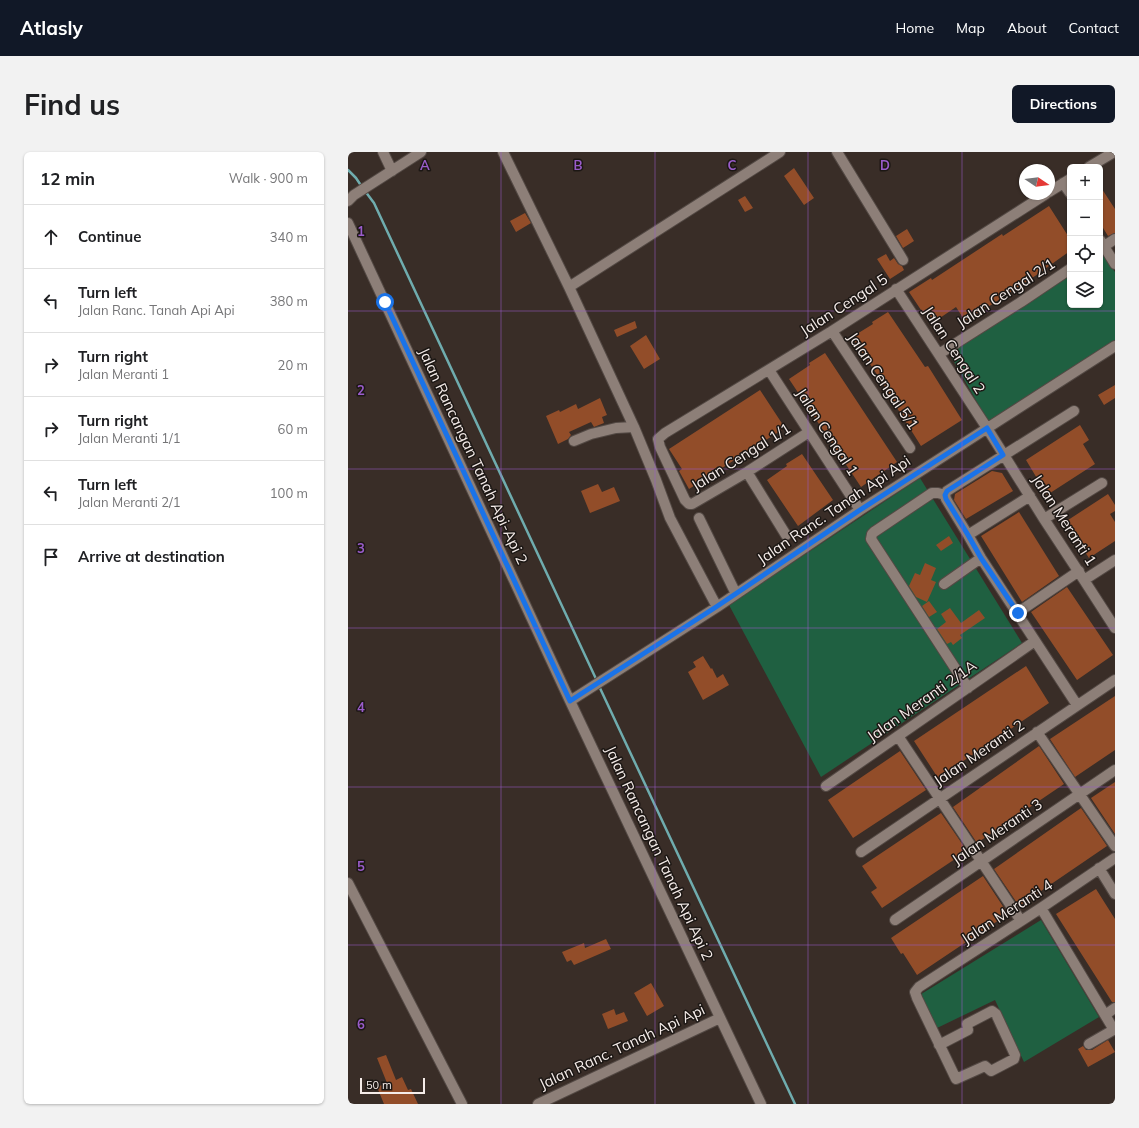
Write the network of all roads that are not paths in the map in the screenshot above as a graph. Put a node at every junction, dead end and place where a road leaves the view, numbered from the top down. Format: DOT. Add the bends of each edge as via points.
graph roads {
  1 [pos="383,152"];
  2 [pos="421,152"];
  3 [pos="503,152"];
  4 [pos="780,152"];
  5 [pos="837,152"];
  6 [pos="1114,152"];
  7 [pos="1094,164"];
  8 [pos="392,171"];
  9 [pos="1067,181"];
  10 [pos="1055,188"];
  11 [pos="351,198"];
  12 [pos="1037,200"];
  13 [pos="348,223"];
  14 [pos="1115,239"];
  15 [pos="1103,244"];
  16 [pos="1103,248"];
  17 [pos="903,260"];
  18 [pos="1115,264"];
  19 [pos="1067,271"];
  20 [pos="569,287"];
  21 [pos="896,289"];
  22 [pos="832,331"];
  23 [pos="1115,346"];
  24 [pos="939,354"];
  25 [pos="769,370"];
  26 [pos="1074,411"];
  27 [pos="634,427"];
  28 [pos="987,428"];
  29 [pos="809,432"];
  30 [pos="658,439"];
  31 [pos="574,441"];
  32 [pos="910,448"];
  33 [pos="1003,455"];
  34 [pos="747,472"];
  35 [pos="1102,483"];
  36 [pos="945,495"];
  37 [pos="1030,496"];
  38 [pos="860,510"];
  39 [pos="699,518"];
  40 [pos="1044,519"];
  41 [pos="786,535"];
  42 [pos="968,535"];
  43 [pos="981,558"];
  44 [pos="1115,560"];
  45 [pos="1081,576"];
  46 [pos="944,584"];
  47 [pos="736,594"];
  48 [pos="716,607"];
  49 [pos="1018,613"];
  50 [pos="1115,628"];
  51 [pos="1035,642"];
  52 [pos="1115,680"];
  53 [pos="968,688"];
  54 [pos="570,701"];
  55 [pos="1077,705"];
  56 [pos="1037,732"];
  57 [pos="898,736"];
  58 [pos="1115,770"];
  59 [pos="826,786"];
  60 [pos="1079,794"];
  61 [pos="940,798"];
  62 [pos="1115,846"];
  63 [pos="861,852"];
  64 [pos="1115,858"];
  65 [pos="981,861"];
  66 [pos="1099,868"];
  67 [pos="348,884"];
  68 [pos="1115,894"];
  69 [pos="1041,908"];
  70 [pos="895,920"];
  71 [pos="1021,921"];
  72 [pos="1115,1008"];
  73 [pos="1105,1015"];
  74 [pos="720,1018"];
  75 [pos="1115,1030"];
  76 [pos="1089,1044"];
  77 [pos="939,1045"];
  78 [pos="462,1104"];
  79 [pos="538,1104"];
  80 [pos="761,1104"];
  1 -- 8 [label="street"];
  2 -- 8 [label="street"];
  3 -- 20 [label="street"];
  4 -- 20 [label="street"];
  5 -- 17 [label="street"];
  6 -- 7 [label="street"];
  8 -- 11 [label="street"];
  9 -- 10 [label="street"];
  12 -- 21 [label="street, Jalan Cengal 5"];
  13 -- 54 [label="street, Jalan Rancangan Tanah Api-Api 2"];
  14 -- 15 [label="street"];
  16 -- 18 [label="street"];
  19 -- 24 [label="street, Jalan Cengal 2/1"];
  20 -- 27 [label="street"];
  21 -- 22 [label="street, Jalan Cengal 5"];
  21 -- 24 [label="street, Jalan Cengal 2"];
  22 -- 25 [label="street, Jalan Cengal 5"];
  22 -- 32 [label="street, Jalan Cengal 5/1"];
  23 -- 28 [label="street, Jalan Ranc. Tanah Api Api"];
  24 -- 28 [label="street, Jalan Cengal 2"];
  25 -- 29 [label="street, Jalan Cengal 1"];
  25 -- 30 [label="street, Jalan Cengal 5"];
  26 -- 33 [label="street"];
  27 -- 31 [label="street" via="616,428"];
  27 -- 48 [label="street" via="670,518"];
  28 -- 33 [label="street, Jalan Meranti 1"];
  28 -- 38 [label="street, Jalan Ranc. Tanah Api Api"];
  29 -- 34 [label="street, Jalan Cengal 1/1"];
  29 -- 38 [label="street, Jalan Cengal 1"];
  30 -- 34 [label="street, Jalan Cengal 1/1" via="689,504 695,504"];
  33 -- 36 [label="street" via="947,491"];
  33 -- 37 [label="street, Jalan Meranti 1"];
  34 -- 41 [label="street"];
  35 -- 40 [label="street"];
  36 -- 42 [label="street"];
  36 -- 53 [label="street" via="932,493 874,532 871,539"];
  37 -- 40 [label="street, Jalan Meranti 1"];
  37 -- 42 [label="street"];
  38 -- 47 [label="street, Jalan Ranc. Tanah Api Api"];
  39 -- 47 [label="street"];
  40 -- 45 [label="street, Jalan Meranti 1"];
  42 -- 43 [label="street"];
  43 -- 46 [label="street"];
  43 -- 49 [label="street"];
  44 -- 45 [label="street"];
  45 -- 49 [label="street"];
  45 -- 50 [label="street, Jalan Meranti 1"];
  47 -- 48 [label="street, Jalan Ranc. Tanah Api Api"];
  48 -- 54 [label="street, Jalan Ranc. Tanah Api Api"];
  49 -- 51 [label="street"];
  51 -- 53 [label="street, Jalan Meranti 2/1A"];
  51 -- 55 [label="street"];
  52 -- 55 [label="street, Jalan Meranti 2"];
  53 -- 57 [label="street, Jalan Meranti 2/1A"];
  54 -- 74 [label="street, Jalan Rancangan Tanah Api Api 2"];
  55 -- 56 [label="street, Jalan Meranti 2"];
  56 -- 60 [label="street"];
  56 -- 61 [label="street, Jalan Meranti 2"];
  57 -- 59 [label="street, Jalan Meranti 2/1A"];
  57 -- 61 [label="street"];
  58 -- 60 [label="street, Jalan Meranti 3"];
  60 -- 62 [label="street"];
  60 -- 65 [label="street, Jalan Meranti 3"];
  61 -- 63 [label="street, Jalan Meranti 2"];
  61 -- 65 [label="street"];
  64 -- 66 [label="street, Jalan Meranti 4"];
  65 -- 70 [label="street, Jalan Meranti 3"];
  65 -- 71 [label="street"];
  66 -- 68 [label="street"];
  66 -- 69 [label="street, Jalan Meranti 4"];
  67 -- 78 [label="street"];
  69 -- 71 [label="street, Jalan Meranti 4"];
  69 -- 73 [label="street"];
  71 -- 77 [label="street, Jalan Meranti 4" via="915,992"];
  72 -- 73 [label="street"];
  73 -- 75 [label="street"];
  74 -- 79 [label="street, Jalan Ranc. Tanah Api Api"];
  74 -- 80 [label="street"];
  75 -- 76 [label="street"];
  77 -- 77 [label="street" via="956,1079 986,1066 991,1071 1015,1057 996,1014 992,1011 967,1024 968,1030"];
}
